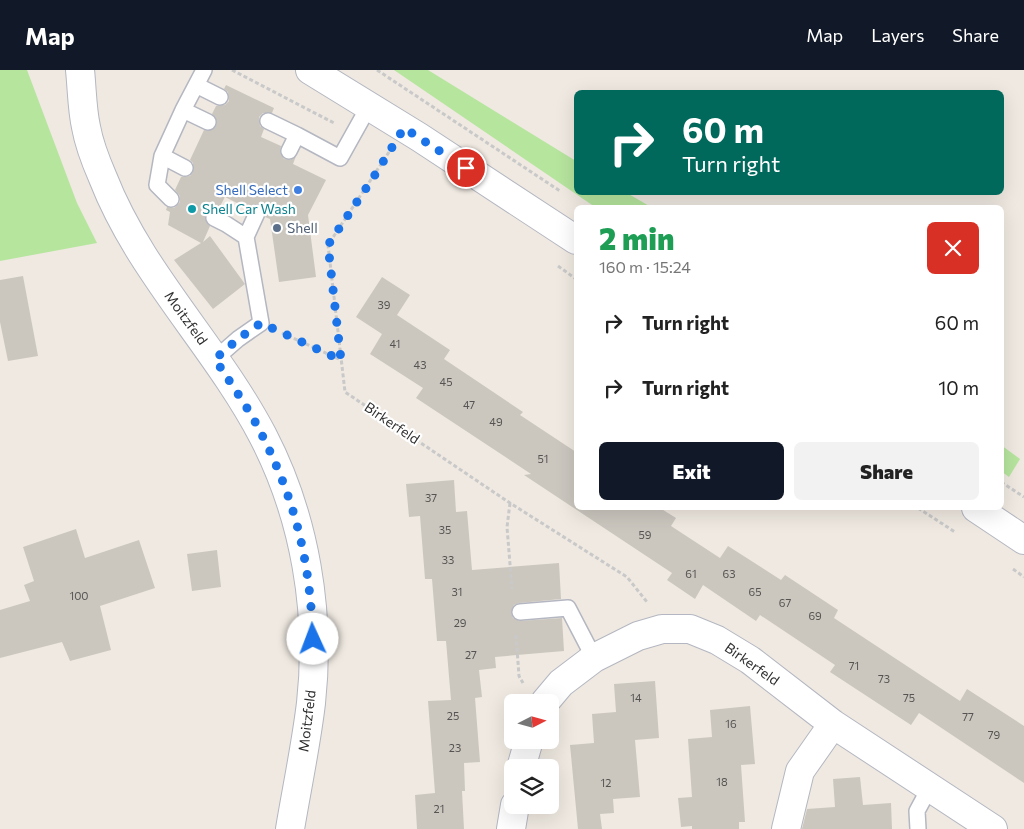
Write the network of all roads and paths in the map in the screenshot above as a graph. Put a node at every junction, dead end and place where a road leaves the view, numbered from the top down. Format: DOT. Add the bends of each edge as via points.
graph roads {
  1 [pos="80,70"];
  2 [pos="204,70"];
  3 [pos="232,70"];
  4 [pos="310,70"];
  5 [pos="377,70"];
  6 [pos="196,85"];
  7 [pos="220,97"];
  8 [pos="369,106"];
  9 [pos="183,110"];
  10 [pos="268,121"];
  11 [pos="208,122"];
  12 [pos="404,128"];
  13 [pos="354,133"];
  14 [pos="297,135"];
  15 [pos="289,150"];
  16 [pos="389,153"];
  17 [pos="162,156"];
  18 [pos="185,168"];
  19 [pos="560,191"];
  20 [pos="171,198"];
  21 [pos="257,213"];
  22 [pos="220,221"];
  23 [pos="246,238"];
  24 [pos="574,239"];
  25 [pos="552,262"];
  26 [pos="574,277"];
  27 [pos="261,323"];
  28 [pos="215,359"];
  29 [pos="341,360"];
  30 [pos="1004,484"];
  31 [pos="1024,497"];
  32 [pos="979,510"];
  33 [pos="1024,540"];
  34 [pos="520,612"];
  35 [pos="662,629"];
  36 [pos="594,658"];
  37 [pos="551,694"];
  38 [pos="833,724"];
  39 [pos="930,787"];
  40 [pos="514,814"];
  41 [pos="290,829"];
  42 [pos="511,829"];
  43 [pos="786,829"];
  44 [pos="918,829"];
  45 [pos="993,829"];
  1 -- 28 [label="street, Moitzfeld" via="86,128 113,203 139,251"];
  2 -- 6 [label="lane"];
  3 -- 13 [label="path"];
  4 -- 8 [label="street"];
  5 -- 19 [label="path"];
  6 -- 7 [label="lane"];
  6 -- 9 [label="lane"];
  8 -- 12 [label="street"];
  8 -- 13 [label="lane"];
  9 -- 11 [label="lane"];
  9 -- 17 [label="lane"];
  10 -- 14 [label="lane"];
  12 -- 16 [label="path, Birkerfeld"];
  12 -- 24 [label="street"];
  13 -- 14 [label="lane" via="340,158"];
  13 -- 16 [label="path"];
  14 -- 15 [label="lane"];
  16 -- 29 [label="path, Birkerfeld" via="328,245"];
  17 -- 18 [label="lane"];
  17 -- 20 [label="lane" via="157,185"];
  21 -- 23 [label="lane"];
  22 -- 23 [label="lane"];
  23 -- 27 [label="lane"];
  25 -- 26 [label="path"];
  27 -- 28 [label="lane"];
  27 -- 29 [label="path"];
  28 -- 41 [label="street, Moitzfeld" via="262,436 282,478 306,562 312,607 311,702"];
  29 -- 35 [label="path, Birkerfeld" via="345,392 627,577 647,602"];
  30 -- 31 [label="path"];
  32 -- 33 [label="street"];
  34 -- 36 [label="lane" via="568,608"];
  35 -- 36 [label="street, Birkerfeld" via="638,636"];
  35 -- 38 [label="street, Birkerfeld" via="690,629 717,640 750,660"];
  36 -- 37 [label="street, Birkerfeld" via="560,683"];
  38 -- 39 [label="street, Birkerfeld"];
  38 -- 43 [label="street" via="800,771"];
  39 -- 44 [label="lane" via="917,811"];
  39 -- 45 [label="street, Birkerfeld"];
  40 -- 42 [label="street"];
}
